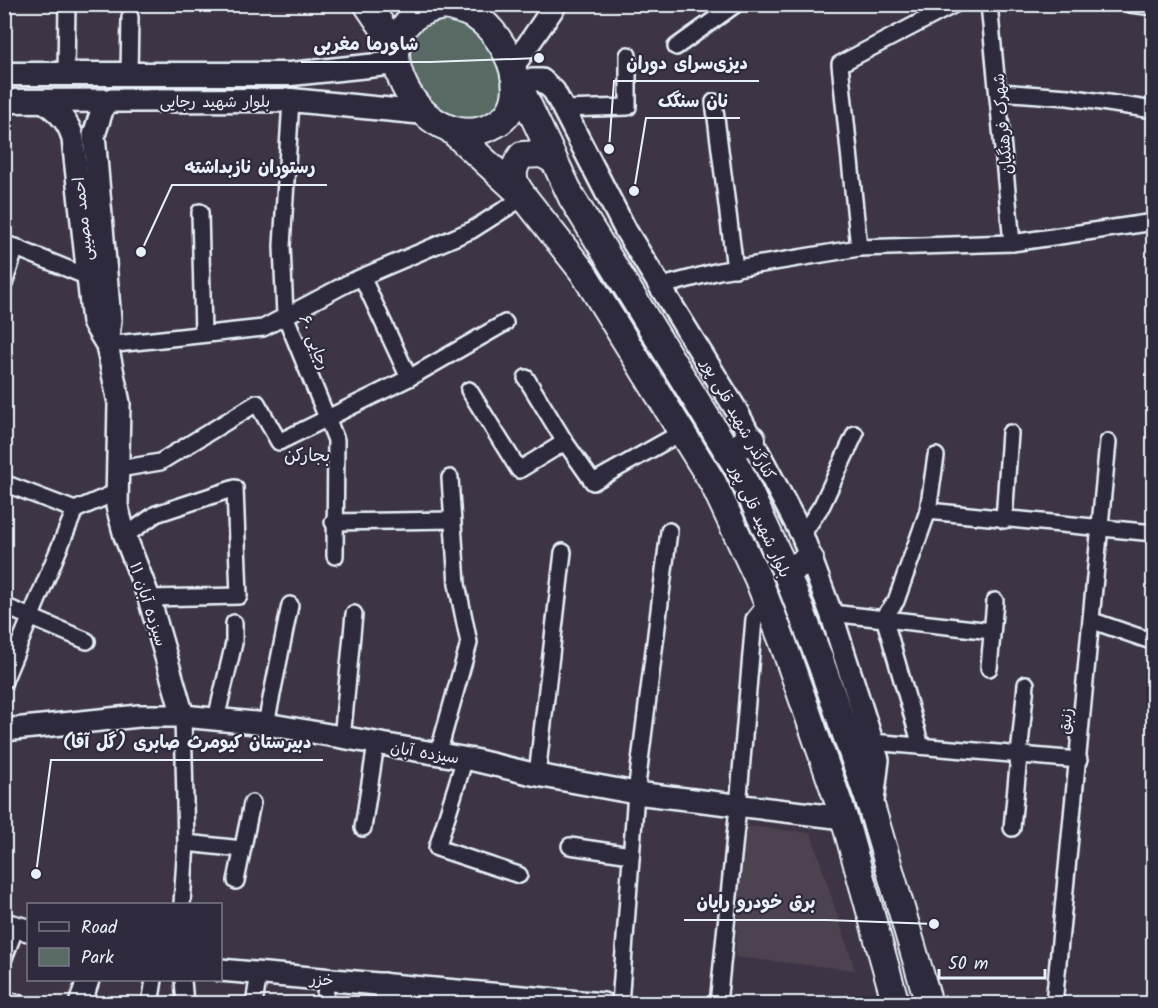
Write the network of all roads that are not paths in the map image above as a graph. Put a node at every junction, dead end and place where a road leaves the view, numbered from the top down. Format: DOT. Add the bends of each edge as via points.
graph roads {
  1 [pos="67,4"];
  2 [pos="367,4"];
  3 [pos="556,4"];
  4 [pos="736,4"];
  5 [pos="955,4"];
  6 [pos="989,4"];
  7 [pos="1130,4"];
  8 [pos="448,5"];
  9 [pos="1154,7"];
  10 [pos="130,17"];
  11 [pos="676,48"];
  12 [pos="396,55"];
  13 [pos="628,55"];
  14 [pos="335,70"];
  15 [pos="4,74"];
  16 [pos="66,74"];
  17 [pos="129,74"];
  18 [pos="514,74"];
  19 [pos="999,92"];
  20 [pos="291,100"];
  21 [pos="4,101"];
  22 [pos="43,101"];
  23 [pos="105,101"];
  24 [pos="714,102"];
  25 [pos="340,104"];
  26 [pos="563,110"];
  27 [pos="1154,110"];
  28 [pos="424,113"];
  29 [pos="450,129"];
  30 [pos="84,140"];
  31 [pos="553,160"];
  32 [pos="523,195"];
  33 [pos="200,212"];
  34 [pos="1154,222"];
  35 [pos="1012,243"];
  36 [pos="10,245"];
  37 [pos="859,248"];
  38 [pos="735,269"];
  39 [pos="88,277"];
  40 [pos="362,277"];
  41 [pos="4,284"];
  42 [pos="662,286"];
  43 [pos="285,315"];
  44 [pos="505,323"];
  45 [pos="203,334"];
  46 [pos="107,345"];
  47 [pos="409,378"];
  48 [pos="526,378"];
  49 [pos="469,390"];
  50 [pos="325,418"];
  51 [pos="682,432"];
  52 [pos="1010,433"];
  53 [pos="855,434"];
  54 [pos="752,439"];
  55 [pos="565,442"];
  56 [pos="1108,442"];
  57 [pos="729,452"];
  58 [pos="936,456"];
  59 [pos="119,469"];
  60 [pos="450,478"];
  61 [pos="4,483"];
  62 [pos="117,492"];
  63 [pos="75,510"];
  64 [pos="928,511"];
  65 [pos="452,520"];
  66 [pos="1004,520"];
  67 [pos="333,522"];
  68 [pos="1099,530"];
  69 [pos="669,531"];
  70 [pos="1154,533"];
  71 [pos="802,535"];
  72 [pos="125,536"];
  73 [pos="563,552"];
  74 [pos="335,555"];
  75 [pos="810,559"];
  76 [pos="786,572"];
  77 [pos="149,598"];
  78 [pos="995,601"];
  79 [pos="767,603"];
  80 [pos="290,605"];
  81 [pos="4,606"];
  82 [pos="831,613"];
  83 [pos="354,614"];
  84 [pos="31,616"];
  85 [pos="884,617"];
  86 [pos="1093,621"];
  87 [pos="234,623"];
  88 [pos="992,631"];
  89 [pos="87,641"];
  90 [pos="1154,642"];
  91 [pos="989,668"];
  92 [pos="6,675"];
  93 [pos="1026,684"];
  94 [pos="183,716"];
  95 [pos="216,719"];
  96 [pos="266,724"];
  97 [pos="4,730"];
  98 [pos="342,739"];
  99 [pos="872,742"];
  100 [pos="376,744"];
  101 [pos="921,746"];
  102 [pos="438,754"];
  103 [pos="1019,755"];
  104 [pos="465,758"];
  105 [pos="1079,760"];
  106 [pos="537,775"];
  107 [pos="636,793"];
  108 [pos="252,803"];
  109 [pos="738,807"];
  110 [pos="872,809"];
  111 [pos="844,818"];
  112 [pos="363,828"];
  113 [pos="1012,828"];
  114 [pos="186,843"];
  115 [pos="570,846"];
  116 [pos="242,849"];
  117 [pos="632,855"];
  118 [pos="519,875"];
  119 [pos="236,880"];
  120 [pos="182,903"];
  121 [pos="16,927"];
  122 [pos="4,958"];
  123 [pos="222,970"];
  124 [pos="259,973"];
  125 [pos="327,979"];
  126 [pos="88,981"];
  127 [pos="154,981"];
  128 [pos="183,981"];
  129 [pos="397,994"];
  130 [pos="4,999"];
  131 [pos="21,1004"];
  132 [pos="80,1004"];
  133 [pos="150,1004"];
  134 [pos="185,1004"];
  135 [pos="254,1004"];
  136 [pos="324,1004"];
  137 [pos="603,1004"];
  138 [pos="620,1004"];
  139 [pos="718,1004"];
  140 [pos="896,1004"];
  141 [pos="929,1004"];
  142 [pos="1054,1004"];
  1 -- 16 [label="street"];
  2 -- 12 [label="highway"];
  3 -- 18 [label="street"];
  4 -- 11 [label="street"];
  5 -- 37 [label="street" via="840,64"];
  6 -- 19 [label="street, شهرک فرهنگیان"];
  7 -- 9 [label="street"];
  8 -- 12 [label="highway" via="428,8 413,16 401,30"];
  8 -- 18 [label="highway" via="487,26 504,48"];
  10 -- 17 [label="street"];
  12 -- 14 [label="main road, بلوار شهید رجایی"];
  12 -- 28 [label="highway" via="407,91"];
  13 -- 26 [label="street" via="628,107"];
  14 -- 17 [label="main road, بلوار شهید رجایی" via="291,74"];
  14 -- 25 [label="main road" via="346,72 354,80 355,91 350,101"];
  15 -- 16 [label="main road, بلوار شهید رجایی"];
  16 -- 17 [label="main road, بلوار شهید رجایی"];
  18 -- 26 [label="street, کنارگذر شهید قلی پور" via="549,84"];
  18 -- 29 [label="highway" via="516,93 499,123 483,131 466,133"];
  18 -- 31 [label="highway, بلوار شهید قلی پور"];
  19 -- 27 [label="street"];
  19 -- 35 [label="street, شهرک فرهنگیان"];
  20 -- 23 [label="main road, بلوار شهید رجایی"];
  20 -- 25 [label="main road, بلوار شهید رجایی"];
  20 -- 43 [label="street, رجایی ۶۰" via="282,246"];
  21 -- 22 [label="main road, بلوار شهید رجایی"];
  22 -- 23 [label="main road, بلوار شهید رجایی"];
  22 -- 30 [label="street, احمد مصیبی"];
  23 -- 30 [label="street, احمد مصیبی"];
  24 -- 38 [label="street"];
  25 -- 28 [label="main road, بلوار شهید رجایی"];
  26 -- 42 [label="street, کنارگذر شهید قلی پور" via="626,231"];
  28 -- 29 [label="highway"];
  29 -- 32 [label="highway, بلوار شهید قلی پور"];
  30 -- 39 [label="street, احمد مصیبی"];
  30 -- 46 [label="street, احمد مصیبی" via="110,320"];
  31 -- 32 [label="highway" via="542,154 522,155 513,174 514,184"];
  31 -- 57 [label="highway, بلوار شهید قلی پور" via="572,198"];
  32 -- 40 [label="street" via="472,230"];
  32 -- 51 [label="highway, بلوار شهید قلی پور" via="583,272"];
  33 -- 45 [label="street"];
  34 -- 35 [label="street"];
  35 -- 37 [label="street"];
  36 -- 39 [label="street"];
  36 -- 41 [label="street"];
  37 -- 38 [label="street"];
  38 -- 42 [label="street"];
  39 -- 46 [label="street, احمد مصیبی" via="93,322"];
  40 -- 43 [label="street"];
  40 -- 47 [label="street"];
  42 -- 54 [label="street, کنارگذر شهید قلی پور"];
  43 -- 45 [label="street" via="262,327"];
  43 -- 50 [label="street, رجایی ۶۰"];
  44 -- 47 [label="street"];
  45 -- 46 [label="street"];
  46 -- 59 [label="street, احمد مصیبی" via="119,403"];
  47 -- 50 [label="street"];
  48 -- 55 [label="street"];
  49 -- 55 [label="street" via="519,470"];
  50 -- 59 [label="street" via="279,442 257,404 160,462"];
  50 -- 67 [label="street, رجایی ۶۰" via="336,440"];
  51 -- 55 [label="street" via="593,482"];
  51 -- 79 [label="highway, بلوار شهید قلی پور" via="713,483"];
  52 -- 66 [label="street"];
  53 -- 71 [label="street" via="822,505"];
  54 -- 57 [label="highway"];
  54 -- 71 [label="street, کنارگذر شهید قلی پور"];
  56 -- 68 [label="street, زنبق"];
  57 -- 76 [label="highway, بلوار شهید قلی پور"];
  58 -- 64 [label="street"];
  59 -- 62 [label="street, احمد مصیبی"];
  60 -- 65 [label="street"];
  61 -- 63 [label="street"];
  62 -- 63 [label="street"];
  62 -- 72 [label="street, سیزده آبان ۱۱"];
  63 -- 84 [label="street"];
  64 -- 66 [label="street"];
  64 -- 85 [label="street" via="896,601"];
  65 -- 67 [label="street"];
  65 -- 102 [label="street" via="457,584 469,643"];
  66 -- 68 [label="street"];
  67 -- 74 [label="street, رجایی ۶۰"];
  68 -- 70 [label="street"];
  68 -- 86 [label="street, زنبق"];
  69 -- 107 [label="street"];
  71 -- 75 [label="street, کنارگذر شهید قلی پور"];
  72 -- 77 [label="street, سیزده آبان ۱۱"];
  72 -- 77 [label="street" via="156,514 235,488 239,596"];
  73 -- 106 [label="street"];
  75 -- 76 [label="highway"];
  75 -- 82 [label="street, کنارگذر شهید قلی پور"];
  76 -- 110 [label="highway, بلوار شهید قلی پور"];
  77 -- 94 [label="street, سیزده آبان ۱۱"];
  78 -- 88 [label="street"];
  79 -- 109 [label="street" via="754,619"];
  79 -- 111 [label="highway, بلوار شهید قلی پور"];
  80 -- 96 [label="street"];
  81 -- 84 [label="street"];
  82 -- 85 [label="street"];
  82 -- 99 [label="street, کنارگذر شهید قلی پور"];
  83 -- 98 [label="street"];
  84 -- 89 [label="street"];
  84 -- 92 [label="street"];
  85 -- 88 [label="street"];
  85 -- 101 [label="street"];
  86 -- 90 [label="street"];
  86 -- 105 [label="street, زنبق"];
  87 -- 95 [label="street" via="234,644"];
  88 -- 91 [label="street"];
  93 -- 103 [label="street"];
  94 -- 95 [label="street, سیزده آبان"];
  94 -- 97 [label="street, سیزده آبان" via="139,716"];
  94 -- 114 [label="street"];
  95 -- 96 [label="street, سیزده آبان"];
  96 -- 98 [label="street, سیزده آبان"];
  98 -- 100 [label="street, سیزده آبان"];
  99 -- 101 [label="street"];
  99 -- 110 [label="street, کنارگذر شهید قلی پور" via="878,760"];
  100 -- 102 [label="street, سیزده آبان"];
  100 -- 112 [label="street"];
  101 -- 103 [label="street"];
  102 -- 104 [label="street, سیزده آبان"];
  103 -- 105 [label="street"];
  103 -- 113 [label="street"];
  104 -- 106 [label="street, سیزده آبان"];
  104 -- 118 [label="street" via="437,848"];
  105 -- 142 [label="street, زنبق"];
  106 -- 107 [label="street, سیزده آبان"];
  107 -- 109 [label="street, سیزده آبان"];
  107 -- 117 [label="street"];
  108 -- 116 [label="street"];
  109 -- 111 [label="street, سیزده آبان"];
  109 -- 139 [label="street"];
  110 -- 141 [label="highway, بلوار شهید قلی پور"];
  111 -- 140 [label="highway, بلوار شهید قلی پور"];
  114 -- 116 [label="street"];
  114 -- 120 [label="street"];
  115 -- 117 [label="street"];
  116 -- 119 [label="street"];
  117 -- 138 [label="street"];
  121 -- 122 [label="street"];
  123 -- 124 [label="street, خزر"];
  124 -- 125 [label="street, خزر"];
  124 -- 135 [label="street"];
  125 -- 129 [label="street, خزر"];
  125 -- 136 [label="street"];
  126 -- 132 [label="street"];
  127 -- 133 [label="street"];
  128 -- 134 [label="street"];
  129 -- 137 [label="street, خزر"];
  130 -- 131 [label="street"];
}
